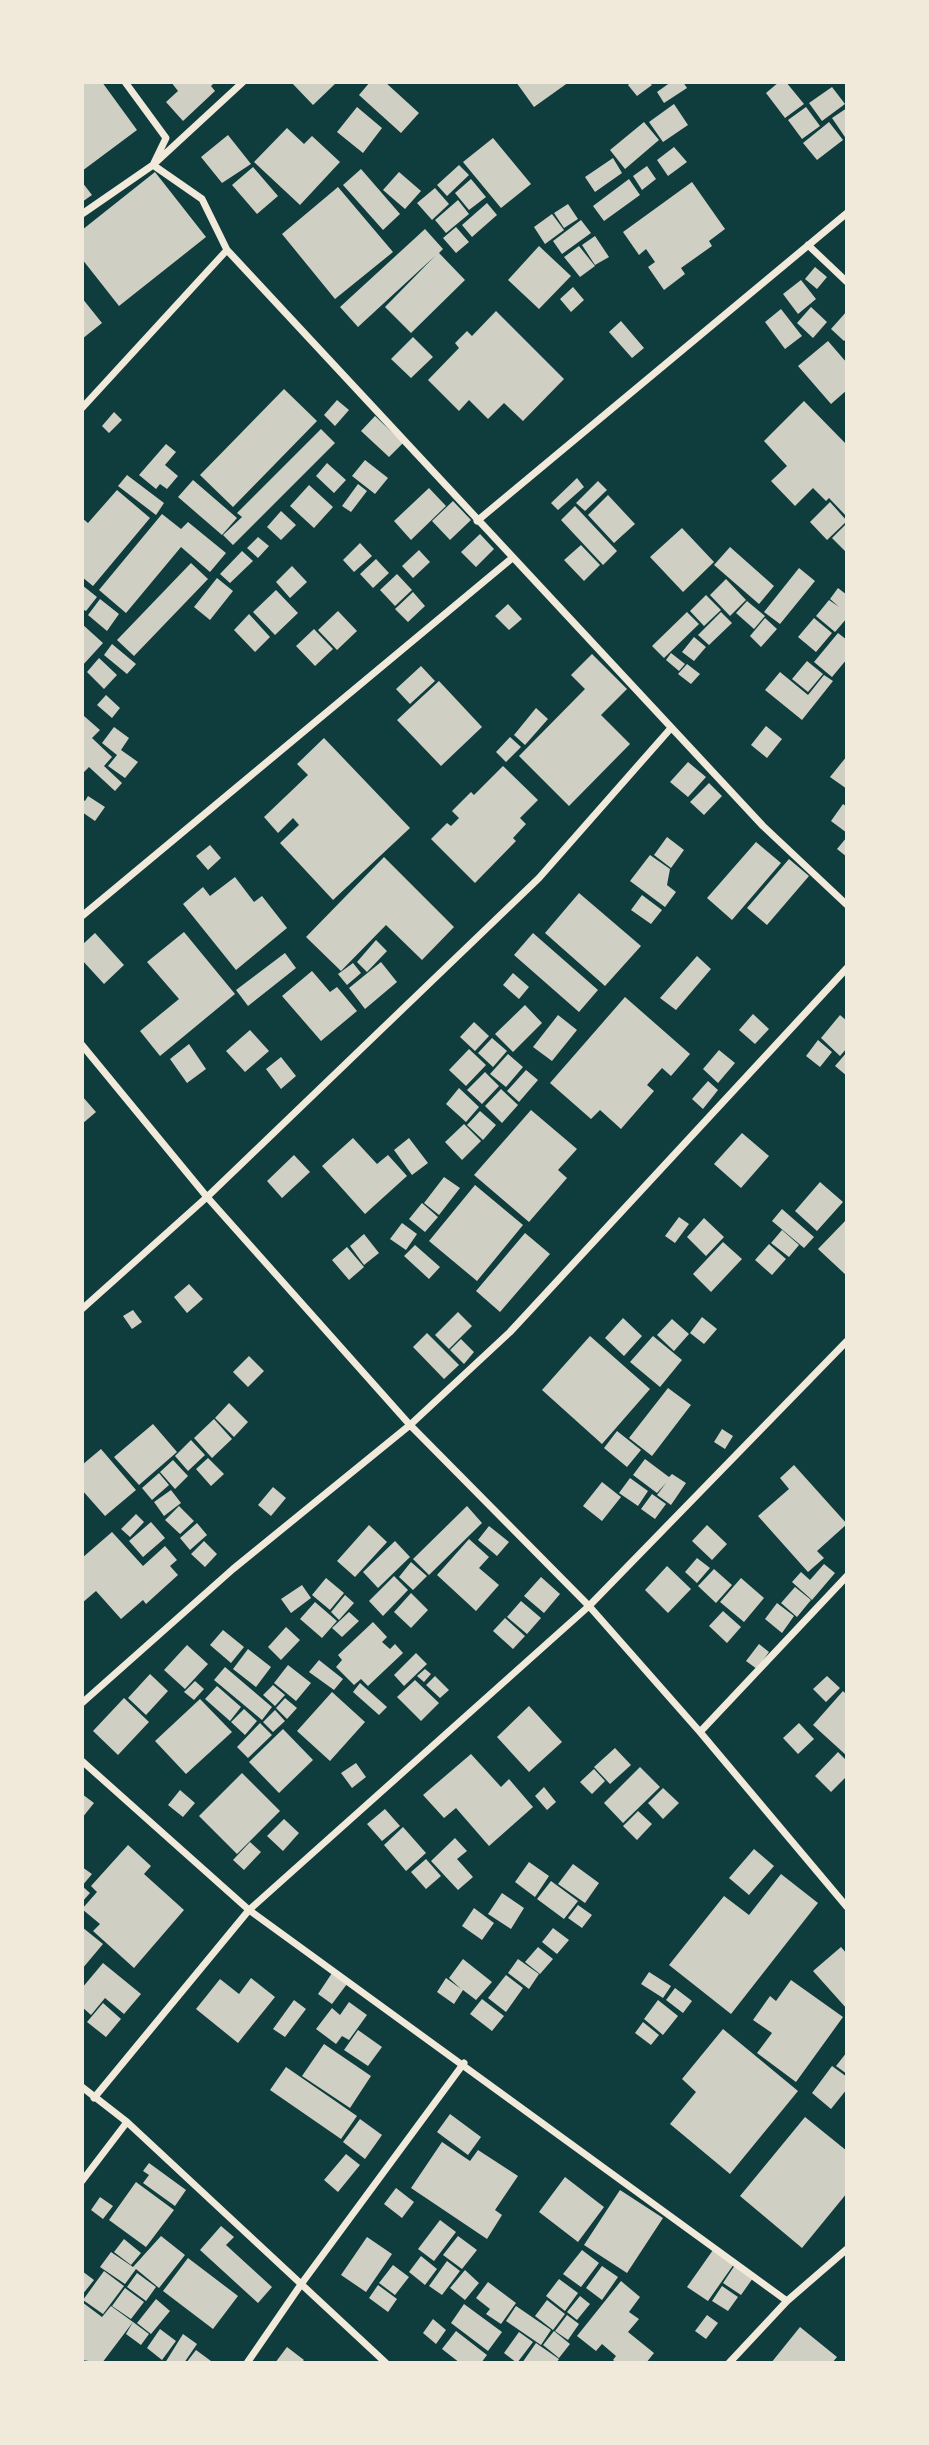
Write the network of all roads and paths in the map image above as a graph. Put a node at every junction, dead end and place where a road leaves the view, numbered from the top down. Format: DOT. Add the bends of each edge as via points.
graph roads {
  1 [pos="125,82"];
  2 [pos="243,82"];
  3 [pos="153,165"];
  4 [pos="847,213"];
  5 [pos="82,214"];
  6 [pos="808,246"];
  7 [pos="227,250"];
  8 [pos="847,282"];
  9 [pos="82,408"];
  10 [pos="477,522"];
  11 [pos="512,559"];
  12 [pos="671,729"];
  13 [pos="847,905"];
  14 [pos="82,916"];
  15 [pos="847,968"];
  16 [pos="82,1045"];
  17 [pos="206,1198"];
  18 [pos="82,1308"];
  19 [pos="847,1341"];
  20 [pos="410,1425"];
  21 [pos="847,1576"];
  22 [pos="589,1606"];
  23 [pos="82,1703"];
  24 [pos="701,1732"];
  25 [pos="82,1761"];
  26 [pos="847,1907"];
  27 [pos="249,1910"];
  28 [pos="464,2063"];
  29 [pos="82,2087"];
  30 [pos="94,2098"];
  31 [pos="127,2122"];
  32 [pos="82,2181"];
  33 [pos="847,2249"];
  34 [pos="302,2283"];
  35 [pos="787,2301"];
  36 [pos="247,2363"];
  37 [pos="386,2363"];
  38 [pos="729,2363"];
  1 -- 3 [label="street" via="166,138"];
  2 -- 3 [label="street"];
  3 -- 5 [label="street"];
  3 -- 7 [label="street" via="202,199"];
  4 -- 6 [label="street"];
  6 -- 8 [label="street"];
  6 -- 10 [label="street"];
  7 -- 9 [label="street"];
  7 -- 10 [label="street"];
  10 -- 11 [label="street"];
  11 -- 12 [label="street"];
  11 -- 14 [label="street"];
  12 -- 13 [label="street" via="763,826"];
  12 -- 17 [label="street" via="538,878"];
  15 -- 20 [label="street" via="510,1332"];
  16 -- 17 [label="street"];
  17 -- 18 [label="street"];
  17 -- 20 [label="street"];
  19 -- 22 [label="street"];
  20 -- 22 [label="street"];
  20 -- 23 [label="street" via="233,1569"];
  21 -- 24 [label="street"];
  22 -- 24 [label="street"];
  22 -- 27 [label="street"];
  24 -- 26 [label="street"];
  25 -- 27 [label="street"];
  27 -- 28 [label="street"];
  27 -- 30 [label="street"];
  28 -- 34 [label="street"];
  28 -- 35 [label="street"];
  29 -- 30 [label="street"];
  30 -- 31 [label="street"];
  31 -- 32 [label="street"];
  31 -- 34 [label="street"];
  33 -- 35 [label="street"];
  34 -- 36 [label="street"];
  34 -- 37 [label="street"];
  35 -- 38 [label="street"];
}
